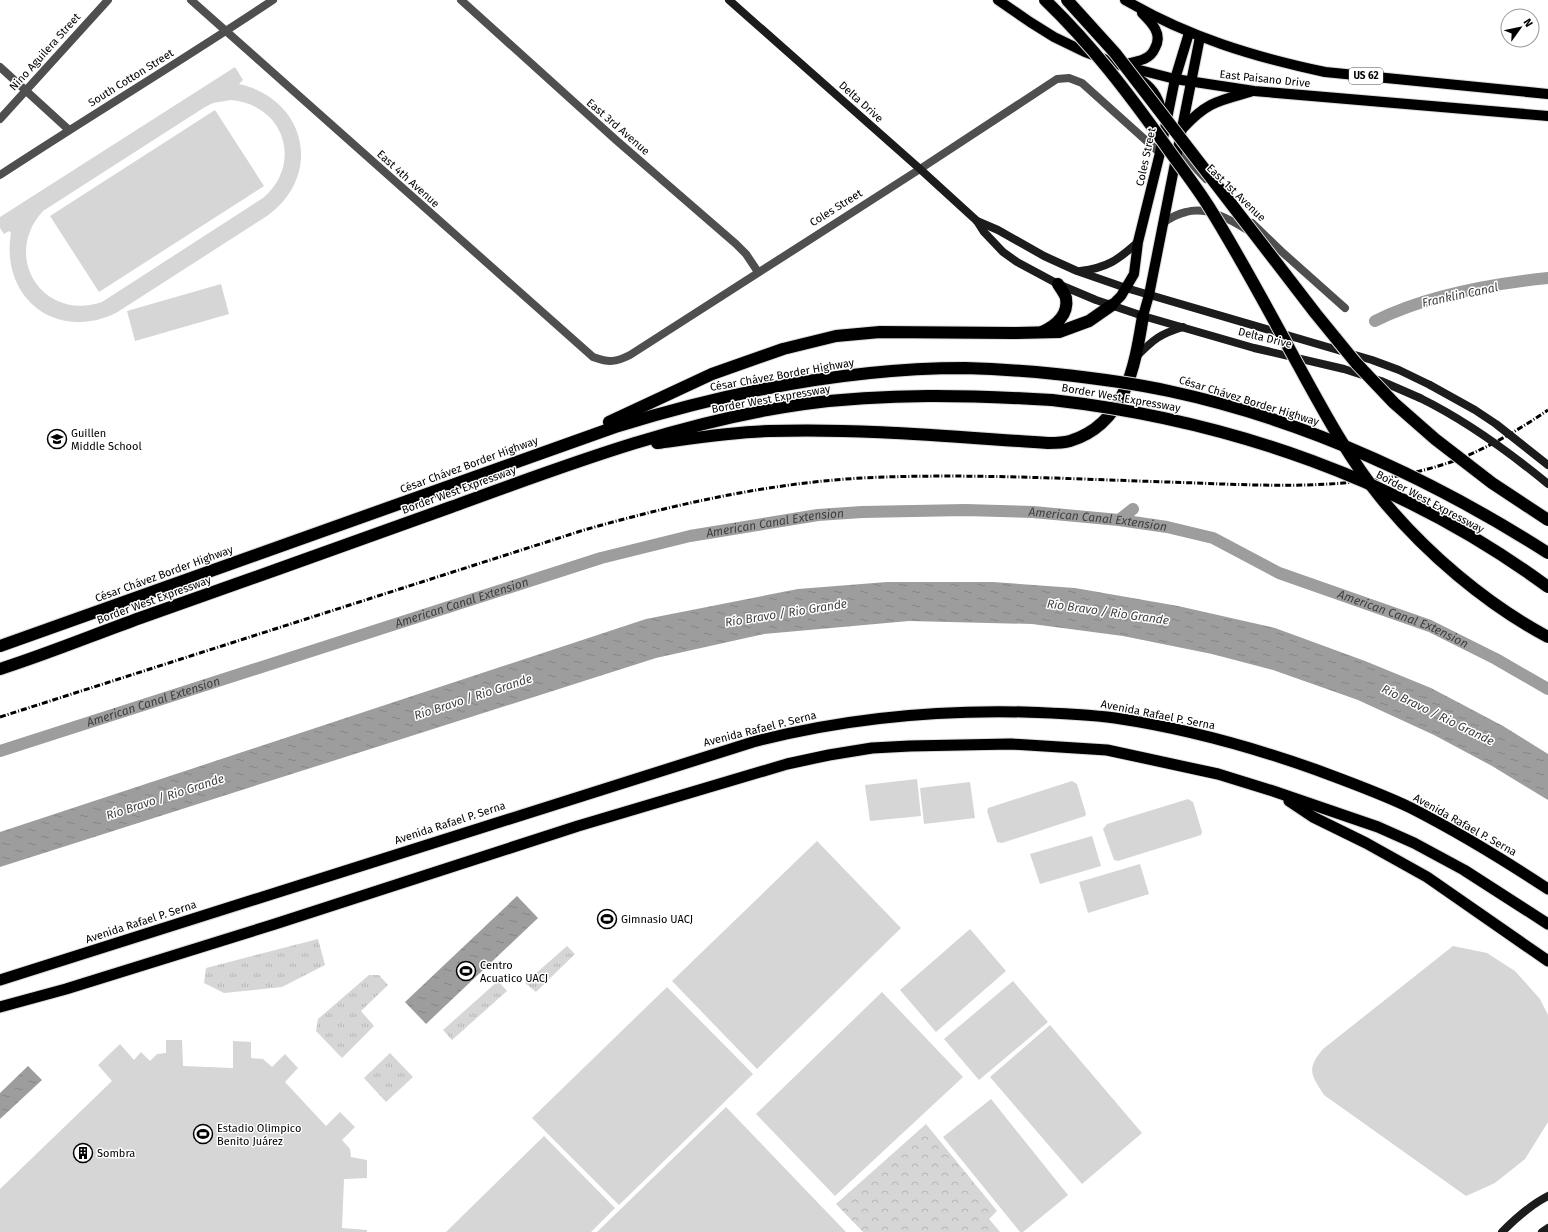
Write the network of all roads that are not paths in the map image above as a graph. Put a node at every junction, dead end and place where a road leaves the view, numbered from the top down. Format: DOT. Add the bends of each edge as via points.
graph roads {
  1 [pos="108,0"];
  2 [pos="191,0"];
  3 [pos="273,0"];
  4 [pos="462,0"];
  5 [pos="729,0"];
  6 [pos="998,0"];
  7 [pos="1045,0"];
  8 [pos="1067,0"];
  9 [pos="1125,0"];
  10 [pos="1136,7"];
  11 [pos="226,32"];
  12 [pos="1189,33"];
  13 [pos="1200,37"];
  14 [pos="1120,65"];
  15 [pos="0,67"];
  16 [pos="1175,80"];
  17 [pos="1192,83"];
  18 [pos="25,90"];
  19 [pos="1254,91"];
  20 [pos="1548,94"];
  21 [pos="1548,116"];
  22 [pos="0,119"];
  23 [pos="1166,122"];
  24 [pos="1183,128"];
  25 [pos="69,130"];
  26 [pos="1178,149"];
  27 [pos="1160,153"];
  28 [pos="920,169"];
  29 [pos="0,175"];
  30 [pos="977,221"];
  31 [pos="1163,223"];
  32 [pos="1138,242"];
  33 [pos="1281,251"];
  34 [pos="1077,271"];
  35 [pos="758,272"];
  36 [pos="1058,284"];
  37 [pos="1126,288"];
  38 [pos="1149,295"];
  39 [pos="1112,305"];
  40 [pos="1345,308"];
  41 [pos="1143,316"];
  42 [pos="1183,327"];
  43 [pos="1040,333"];
  44 [pos="1137,356"];
  45 [pos="616,361"];
  46 [pos="559,446"];
  47 [pos="614,450"];
  48 [pos="1548,465"];
  49 [pos="1548,484"];
  50 [pos="1548,520"];
  51 [pos="1548,553"];
  52 [pos="1548,587"];
  53 [pos="1548,637"];
  54 [pos="0,646"];
  55 [pos="0,669"];
  56 [pos="1273,791"];
  57 [pos="1548,889"];
  58 [pos="1548,924"];
  59 [pos="1548,961"];
  60 [pos="0,980"];
  61 [pos="0,1007"];
  62 [pos="1548,1196"];
  63 [pos="1548,1228"];
  64 [pos="1502,1232"];
  65 [pos="1542,1232"];
  1 -- 18 [label="street, Nino Aguilera Street"];
  2 -- 11 [label="street, East 4th Avenue"];
  3 -- 11 [label="street, South Cotton Street"];
  4 -- 35 [label="street, East 3rd Avenue" via="600,126 736,244"];
  5 -- 28 [label="main road, Delta Drive"];
  6 -- 14 [label="main road, East Paisano Drive / US 62" via="1054,37"];
  7 -- 53 [label="highway, bridge" via="1111,72 1207,204 1263,299 1330,422 1380,496 1420,540 1465,581"];
  8 -- 50 [label="highway, bridge" via="1116,53 1356,363 1394,403 1435,440 1492,483"];
  9 -- 10 [label="main road, East Paisano Drive / US 62"];
  10 -- 12 [label="main road, East Paisano Drive / US 62"];
  10 -- 14 [label="main road" via="1152,23 1158,34 1158,44 1144,59"];
  11 -- 25 [label="street, South Cotton Street"];
  11 -- 45 [label="street, East 4th Avenue" via="594,357"];
  12 -- 13 [label="main road, East Paisano Drive / US 62"];
  12 -- 16 [label="main road, Coles Street"];
  13 -- 17 [label="main road"];
  13 -- 20 [label="main road, East Paisano Drive / US 62" via="1251,54 1326,72"];
  14 -- 16 [label="main road, East Paisano Drive / US 62"];
  14 -- 23 [label="main road" via="1156,94"];
  15 -- 18 [label="street"];
  16 -- 17 [label="main road, East Paisano Drive / US 62"];
  16 -- 23 [label="main road, Coles Street"];
  17 -- 19 [label="main road, East Paisano Drive / US 62"];
  17 -- 24 [label="main road"];
  18 -- 22 [label="street, Nino Aguilera Street"];
  18 -- 25 [label="street"];
  19 -- 21 [label="main road, East Paisano Drive / US 62"];
  19 -- 24 [label="main road" via="1207,106 1196,113"];
  23 -- 27 [label="main road, Coles Street"];
  24 -- 26 [label="main road"];
  25 -- 29 [label="street, South Cotton Street"];
  26 -- 31 [label="main road"];
  26 -- 33 [label="street, East 1st Avenue" via="1191,165"];
  27 -- 28 [label="street, Coles Street" via="1082,83 1069,78 1056,79"];
  27 -- 32 [label="main road, Coles Street"];
  28 -- 30 [label="main road, Delta Drive"];
  28 -- 35 [label="street, Coles Street"];
  30 -- 34 [label="main road, Delta Drive"];
  30 -- 36 [label="main road, Delta Drive" via="1003,252"];
  31 -- 33 [label="street, East 1st Avenue" via="1187,211 1219,214"];
  31 -- 38 [label="main road"];
  32 -- 34 [label="main road" via="1127,253 1101,268"];
  32 -- 37 [label="main road, Coles Street" via="1134,274"];
  33 -- 40 [label="street, East 1st Avenue"];
  34 -- 37 [label="main road, Delta Drive"];
  35 -- 45 [label="street, Coles Street" via="630,355"];
  36 -- 39 [label="main road, Delta Drive"];
  36 -- 43 [label="highway" via="1066,297 1066,306 1060,320 1053,327"];
  37 -- 38 [label="main road, Delta Drive"];
  37 -- 39 [label="main road, Coles Street"];
  38 -- 41 [label="main road"];
  38 -- 48 [label="main road, Delta Drive, bridge" via="1399,370 1486,417"];
  39 -- 41 [label="main road, Delta Drive"];
  39 -- 43 [label="highway" via="1074,327 1059,332"];
  41 -- 42 [label="main road, Delta Drive"];
  41 -- 44 [label="highway"];
  42 -- 44 [label="main road" via="1153,340"];
  42 -- 49 [label="main road, Delta Drive, bridge" via="1254,348 1344,369 1420,398 1491,440"];
  43 -- 46 [label="highway" via="880,332 836,336 783,349 712,374"];
  44 -- 47 [label="highway" via="1117,407 1101,424 1069,442 1048,443 848,430 767,431 700,437"];
  46 -- 51 [label="highway, César Chávez Border Highway, bridge" via="657,414 715,399 799,383 915,370 995,369 1056,374 1170,391 1284,423 1335,441 1444,492"];
  46 -- 54 [label="highway, César Chávez Border Highway"];
  47 -- 52 [label="highway, Border West Expressway, bridge" via="709,423 803,404 847,399 948,396 1052,400 1111,408 1220,430 1320,463 1390,493 1433,515 1477,540"];
  47 -- 55 [label="highway, Border West Expressway"];
  56 -- 58 [label="highway" via="1378,827 1414,843 1464,870"];
  56 -- 59 [label="highway" via="1313,817 1427,877"];
  56 -- 61 [label="highway" via="1218,774 1099,749 1011,744 910,746 872,748 829,755 786,764 578,826 274,924"];
  57 -- 60 [label="highway, Avenida Rafael P. Serna" via="1466,838 1409,808 1359,786 1229,742 1172,728 1114,718 993,711 948,713 830,724 753,742"];
  62 -- 64 [label="main road" via="1534,1203"];
  63 -- 65 [label="main road"];
}
